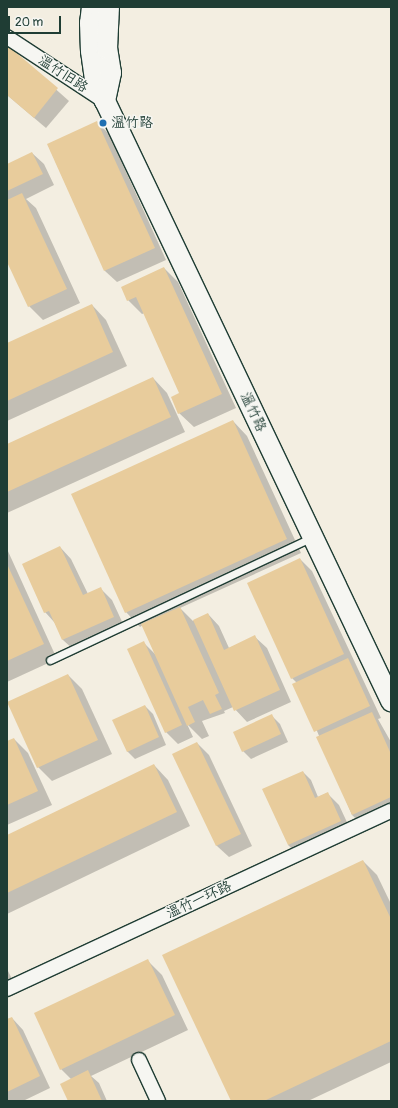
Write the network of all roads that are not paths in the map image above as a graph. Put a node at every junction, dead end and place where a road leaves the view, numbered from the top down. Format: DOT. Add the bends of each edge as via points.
graph roads {
  1 [pos="92,7"];
  2 [pos="109,7"];
  3 [pos="7,37"];
  4 [pos="112,106"];
  5 [pos="313,537"];
  6 [pos="50,660"];
  7 [pos="391,701"];
  8 [pos="391,811"];
  9 [pos="7,989"];
  10 [pos="139,1060"];
  11 [pos="158,1101"];
  1 -- 4 [label="street, 温竹路" via="91,51 95,78"];
  2 -- 4 [label="street" via="106,49 111,73"];
  3 -- 4 [label="street, 温竹旧路"];
  4 -- 5 [label="street, 温竹路"];
  5 -- 6 [label="lane"];
  5 -- 7 [label="street, 温竹路"];
  8 -- 9 [label="street, 温竹一环路"];
  10 -- 11 [label="street"];
}
